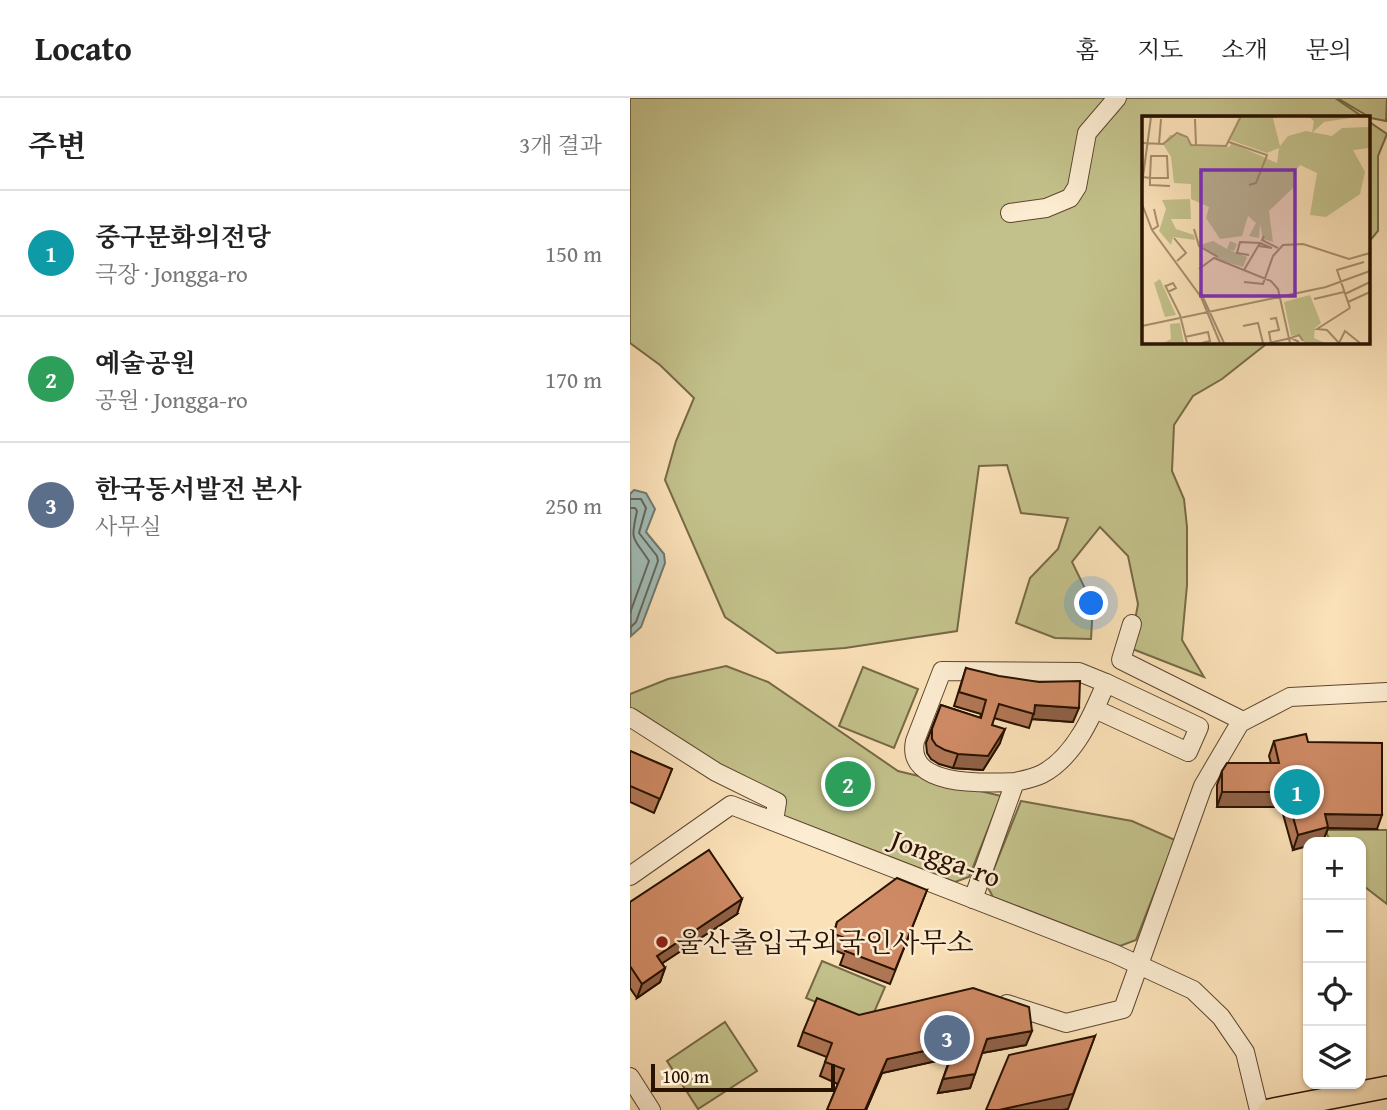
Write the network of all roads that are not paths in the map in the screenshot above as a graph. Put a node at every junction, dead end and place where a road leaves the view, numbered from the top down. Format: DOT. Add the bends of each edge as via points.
graph roads {
  1 [pos="1117,98"];
  2 [pos="1010,213"];
  3 [pos="1132,624"];
  4 [pos="1106,682"];
  5 [pos="1387,692"];
  6 [pos="1095,709"];
  7 [pos="630,717"];
  8 [pos="1243,721"];
  9 [pos="1015,782"];
  10 [pos="774,821"];
  11 [pos="630,876"];
  12 [pos="973,899"];
  13 [pos="1138,964"];
  14 [pos="987,997"];
  15 [pos="630,1077"];
  16 [pos="1387,1087"];
  17 [pos="651,1110"];
  18 [pos="1259,1110"];
  19 [pos="1269,1110"];
  1 -- 2 [label="street" via="1087,133 1077,187 1070,198 1046,208"];
  3 -- 8 [label="street" via="1121,660"];
  4 -- 6 [label="street"];
  4 -- 6 [label="street" via="1199,727 1188,751"];
  4 -- 9 [label="street" via="1079,672 942,671 915,741 913,750 920,765 959,782"];
  5 -- 8 [label="street" via="1290,696"];
  6 -- 9 [label="street" via="1056,764"];
  7 -- 10 [label="street" via="716,772 777,802"];
  8 -- 13 [label="street" via="1203,786"];
  9 -- 12 [label="street"];
  10 -- 11 [label="street, Jongga-ro" via="732,805"];
  10 -- 12 [label="street, Jongga-ro"];
  12 -- 13 [label="street, Jongga-ro"];
  13 -- 14 [label="street" via="1123,1009 1066,1023"];
  13 -- 18 [label="street, Jongga-ro" via="1193,990 1222,1017 1245,1052"];
  15 -- 17 [label="street"];
  16 -- 19 [label="main road"];
}
